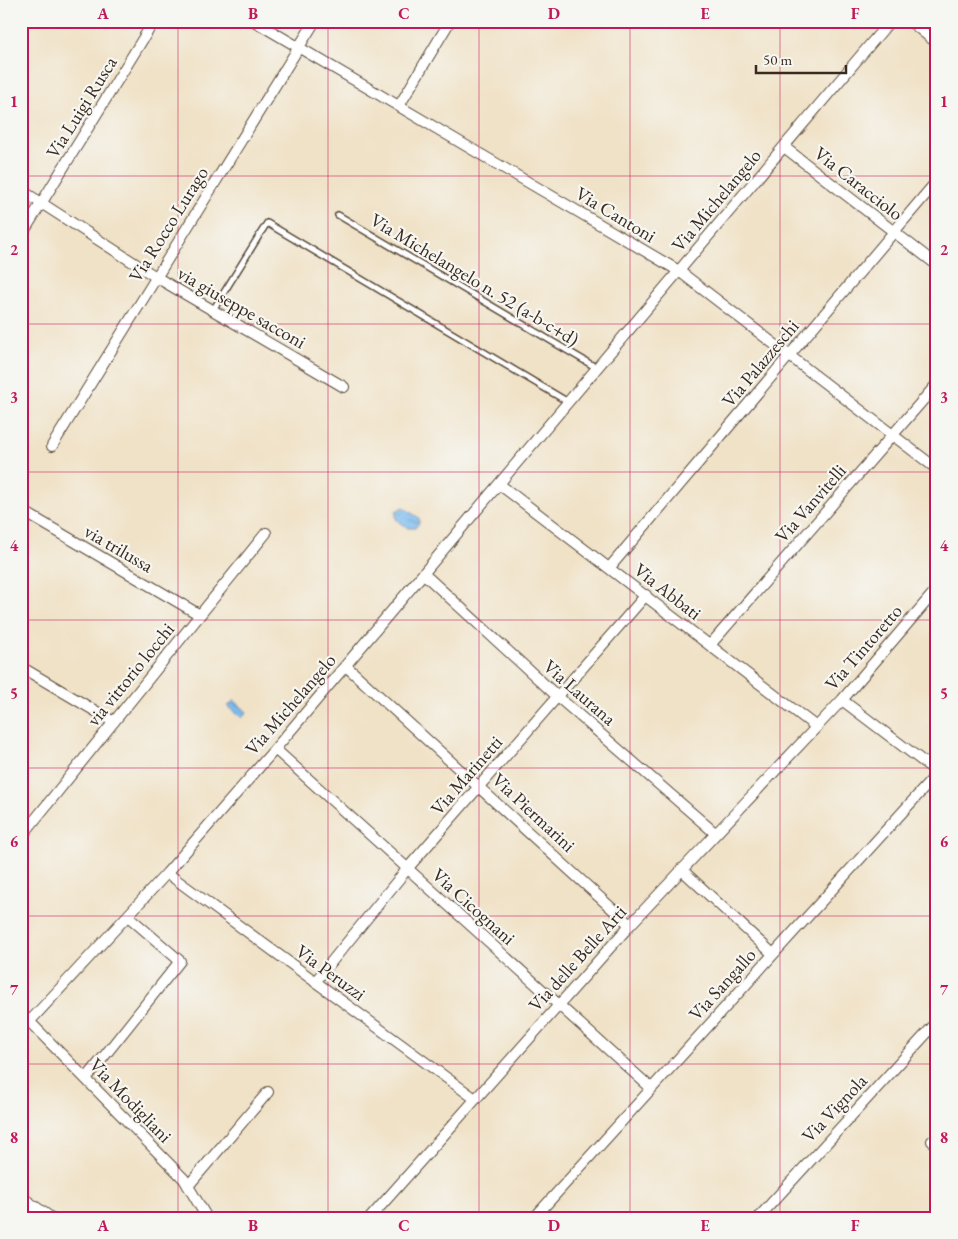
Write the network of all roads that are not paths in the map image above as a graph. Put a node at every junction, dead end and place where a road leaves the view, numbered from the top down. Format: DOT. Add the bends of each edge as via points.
graph roads {
  1 [pos="154,21"];
  2 [pos="254,21"];
  3 [pos="315,21"];
  4 [pos="450,21"];
  5 [pos="890,21"];
  6 [pos="910,21"];
  7 [pos="937,43"];
  8 [pos="300,46"];
  9 [pos="399,106"];
  10 [pos="784,147"];
  11 [pos="937,181"];
  12 [pos="21,190"];
  13 [pos="41,204"];
  14 [pos="338,215"];
  15 [pos="894,231"];
  16 [pos="21,236"];
  17 [pos="937,265"];
  18 [pos="679,271"];
  19 [pos="156,277"];
  20 [pos="213,310"];
  21 [pos="789,356"];
  22 [pos="597,368"];
  23 [pos="937,384"];
  24 [pos="344,387"];
  25 [pos="569,402"];
  26 [pos="892,435"];
  27 [pos="52,446"];
  28 [pos="937,469"];
  29 [pos="499,484"];
  30 [pos="21,510"];
  31 [pos="266,533"];
  32 [pos="610,568"];
  33 [pos="424,574"];
  34 [pos="937,589"];
  35 [pos="646,595"];
  36 [pos="200,615"];
  37 [pos="710,645"];
  38 [pos="346,666"];
  39 [pos="21,667"];
  40 [pos="558,696"];
  41 [pos="842,700"];
  42 [pos="114,722"];
  43 [pos="815,726"];
  44 [pos="275,748"];
  45 [pos="937,773"];
  46 [pos="480,786"];
  47 [pos="715,833"];
  48 [pos="21,837"];
  49 [pos="407,869"];
  50 [pos="682,869"];
  51 [pos="168,873"];
  52 [pos="128,916"];
  53 [pos="630,925"];
  54 [pos="773,954"];
  55 [pos="315,982"];
  56 [pos="559,1004"];
  57 [pos="21,1013"];
  58 [pos="30,1021"];
  59 [pos="937,1022"];
  60 [pos="86,1079"];
  61 [pos="651,1088"];
  62 [pos="268,1092"];
  63 [pos="474,1098"];
  64 [pos="188,1186"];
  65 [pos="21,1199"];
  66 [pos="48,1218"];
  67 [pos="207,1218"];
  68 [pos="370,1218"];
  69 [pos="534,1218"];
  70 [pos="758,1218"];
  1 -- 13 [label="street, Via Luigi Rusca"];
  2 -- 8 [label="street, Via Cantoni"];
  3 -- 8 [label="street, Via Rocco Lurago"];
  4 -- 9 [label="street"];
  5 -- 10 [label="street, Via Michelangelo"];
  6 -- 7 [label="street"];
  8 -- 9 [label="street, Via Cantoni"];
  8 -- 19 [label="street, Via Rocco Lurago"];
  9 -- 18 [label="street, Via Cantoni"];
  10 -- 15 [label="street, Via Caracciolo"];
  10 -- 18 [label="street, Via Michelangelo"];
  11 -- 15 [label="street, Via Palazzeschi"];
  12 -- 13 [label="street, via giuseppe sacconi"];
  13 -- 16 [label="street, Via Luigi Rusca"];
  13 -- 19 [label="street, via giuseppe sacconi"];
  14 -- 22 [label="lane, Via Michelangelo n. 52 (a-b-c+d)"];
  15 -- 17 [label="street, Via Caracciolo"];
  15 -- 21 [label="street, Via Palazzeschi"];
  18 -- 21 [label="street, Via Cantoni"];
  18 -- 22 [label="street, Via Michelangelo"];
  19 -- 20 [label="street, via giuseppe sacconi"];
  19 -- 27 [label="street, Via Rocco Lurago"];
  20 -- 24 [label="street, via giuseppe sacconi"];
  20 -- 25 [label="lane" via="267,223"];
  21 -- 26 [label="street, Via Cantoni"];
  21 -- 32 [label="street, Via Palazzeschi"];
  22 -- 25 [label="street, Via Michelangelo"];
  23 -- 26 [label="street, Via Vanvitelli"];
  25 -- 29 [label="street, Via Michelangelo"];
  26 -- 28 [label="street, Via Cantoni"];
  26 -- 37 [label="street, Via Vanvitelli"];
  29 -- 32 [label="street, Via Abbati"];
  29 -- 33 [label="street, Via Michelangelo"];
  30 -- 36 [label="street, via trilussa"];
  31 -- 36 [label="street, via vittorio locchi"];
  32 -- 35 [label="street, Via Abbati"];
  33 -- 38 [label="street, Via Michelangelo"];
  33 -- 40 [label="street, Via Laurana"];
  34 -- 41 [label="street, Via Tintoretto"];
  35 -- 37 [label="street, Via Abbati"];
  35 -- 40 [label="street, Via Marinetti"];
  36 -- 42 [label="street, via vittorio locchi"];
  37 -- 43 [label="street, Via Abbati"];
  38 -- 44 [label="street, Via Michelangelo"];
  38 -- 46 [label="street, Via Piermarini"];
  39 -- 42 [label="street"];
  40 -- 46 [label="street, Via Marinetti"];
  40 -- 47 [label="street, Via Laurana"];
  41 -- 43 [label="street, Via Tintoretto"];
  41 -- 45 [label="street"];
  42 -- 48 [label="street, via vittorio locchi"];
  43 -- 47 [label="street, Via delle Belle Arti"];
  44 -- 49 [label="street, Via Cicognani"];
  44 -- 51 [label="street, Via Michelangelo"];
  45 -- 54 [label="street, Via Sangallo"];
  46 -- 49 [label="street, Via Marinetti"];
  46 -- 53 [label="street, Via Piermarini"];
  47 -- 50 [label="street, Via delle Belle Arti"];
  49 -- 55 [label="street, Via Marinetti"];
  49 -- 56 [label="street, Via Cicognani"];
  50 -- 53 [label="street, Via delle Belle Arti"];
  50 -- 54 [label="street"];
  51 -- 52 [label="street, Via Michelangelo"];
  51 -- 55 [label="street, Via Peruzzi"];
  52 -- 58 [label="street, Via Michelangelo"];
  52 -- 60 [label="street" via="180,961"];
  53 -- 56 [label="street, Via delle Belle Arti"];
  54 -- 61 [label="street, Via Sangallo"];
  55 -- 63 [label="street, Via Peruzzi"];
  56 -- 61 [label="street, Via Cicognani"];
  56 -- 63 [label="street, Via delle Belle Arti"];
  57 -- 58 [label="street, Via Modigliani"];
  58 -- 60 [label="street, Via Modigliani"];
  59 -- 70 [label="street, Via Vignola"];
  60 -- 64 [label="street, Via Modigliani"];
  61 -- 69 [label="street, Via Sangallo"];
  62 -- 64 [label="street"];
  63 -- 68 [label="street, Via delle Belle Arti"];
  64 -- 67 [label="street, Via Modigliani"];
  65 -- 66 [label="main road"];
}
